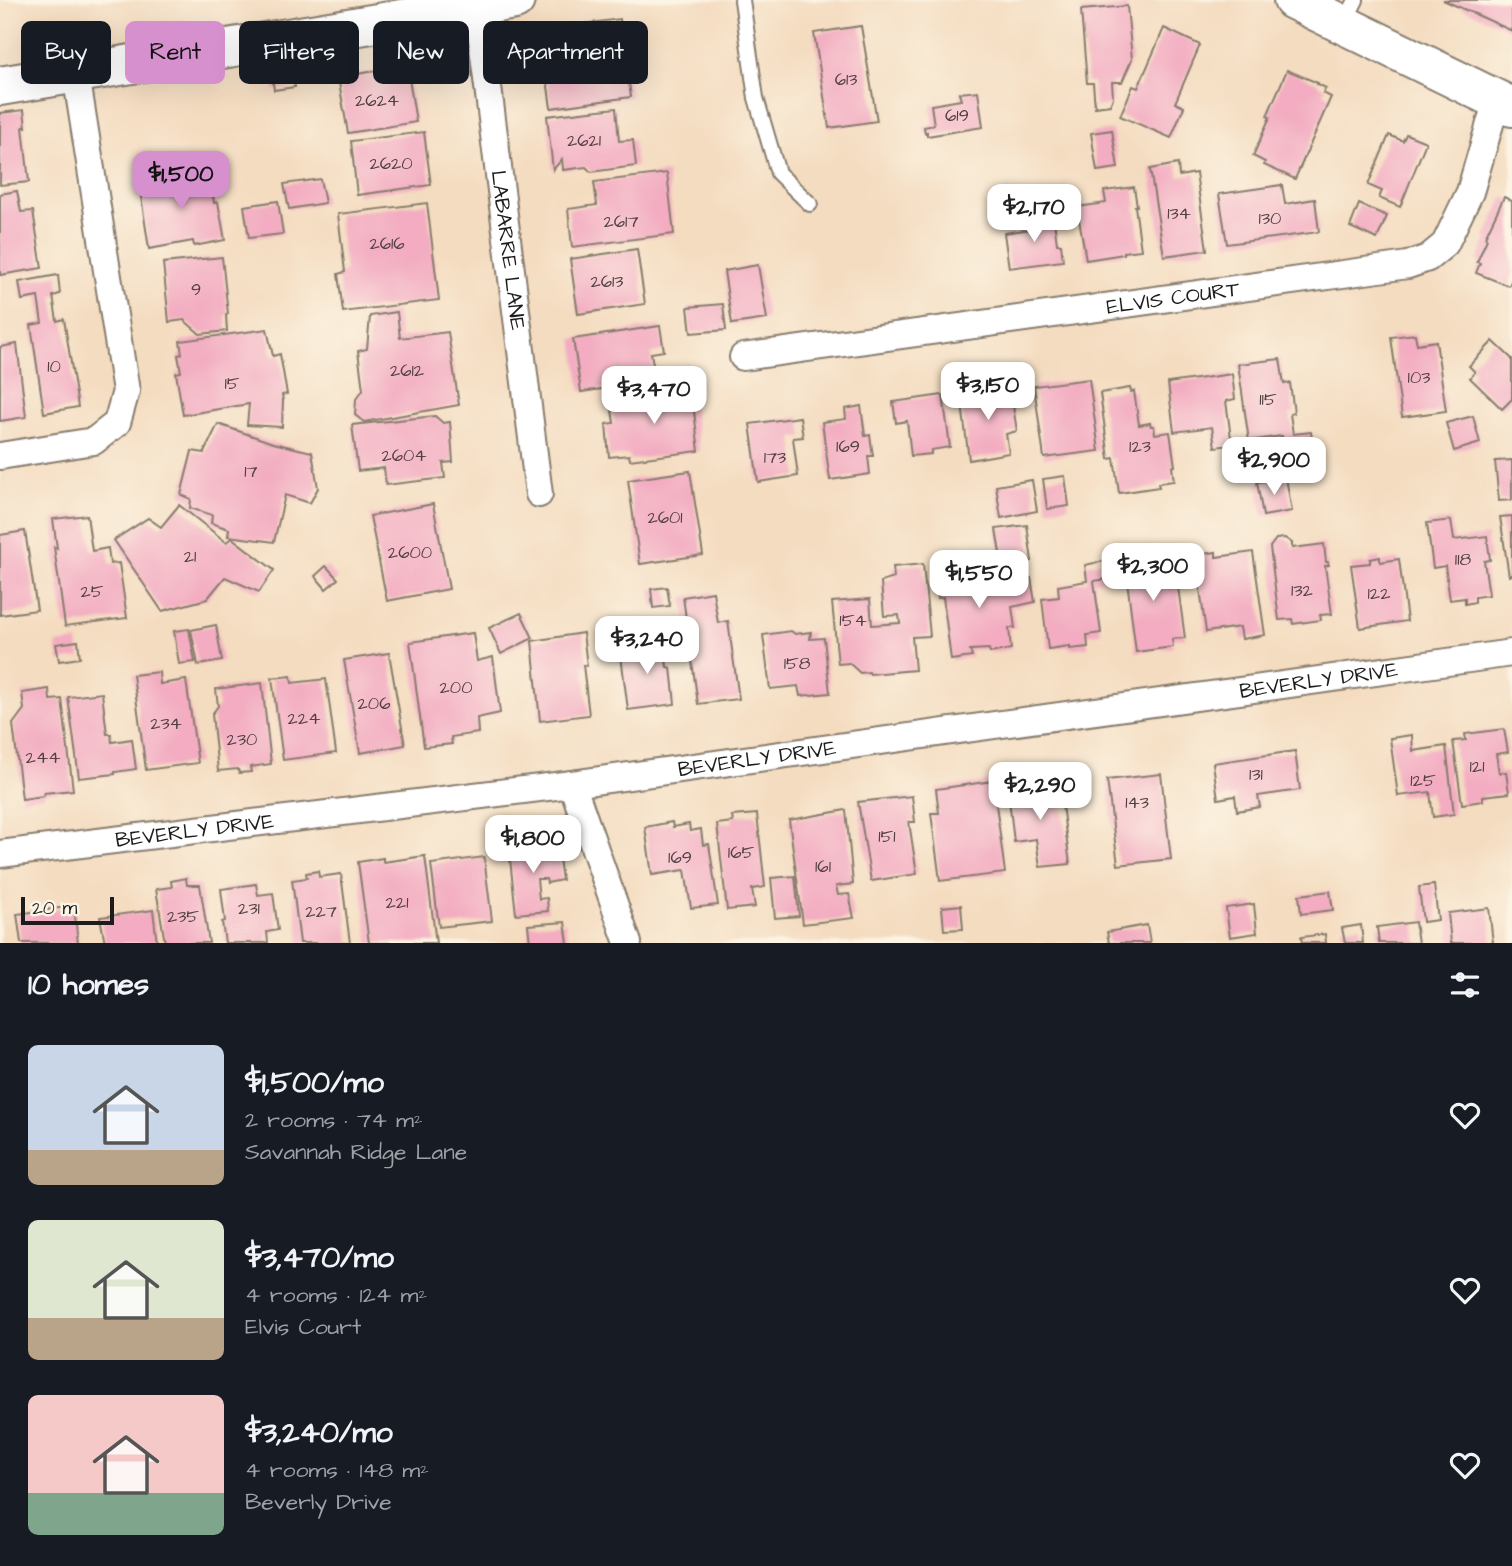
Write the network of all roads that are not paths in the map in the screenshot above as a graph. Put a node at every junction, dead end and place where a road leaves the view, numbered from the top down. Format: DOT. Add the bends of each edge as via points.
graph roads {
  1 [pos="514,0"];
  2 [pos="742,0"];
  3 [pos="1293,0"];
  4 [pos="478,7"];
  5 [pos="1350,12"];
  6 [pos="111,68"];
  7 [pos="21,83"];
  8 [pos="78,84"];
  9 [pos="0,86"];
  10 [pos="1504,104"];
  11 [pos="810,204"];
  12 [pos="743,357"];
  13 [pos="0,456"];
  14 [pos="539,494"];
  15 [pos="1512,653"];
  16 [pos="572,784"];
  17 [pos="0,854"];
  18 [pos="628,943"];
  1 -- 4 [label="street"];
  2 -- 11 [label="lane" via="757,97 778,173"];
  3 -- 5 [label="street"];
  4 -- 6 [label="street"];
  4 -- 14 [label="street, LABARRE LANE"];
  5 -- 10 [label="street"];
  7 -- 9 [label="street"];
  8 -- 13 [label="street" via="126,391 117,423 94,441"];
  10 -- 12 [label="street, ELVIS COURT" via="1445,244 1429,258 1408,265"];
  15 -- 16 [label="street, BEVERLY DRIVE"];
  16 -- 17 [label="street, BEVERLY DRIVE"];
  16 -- 18 [label="street"];
}
